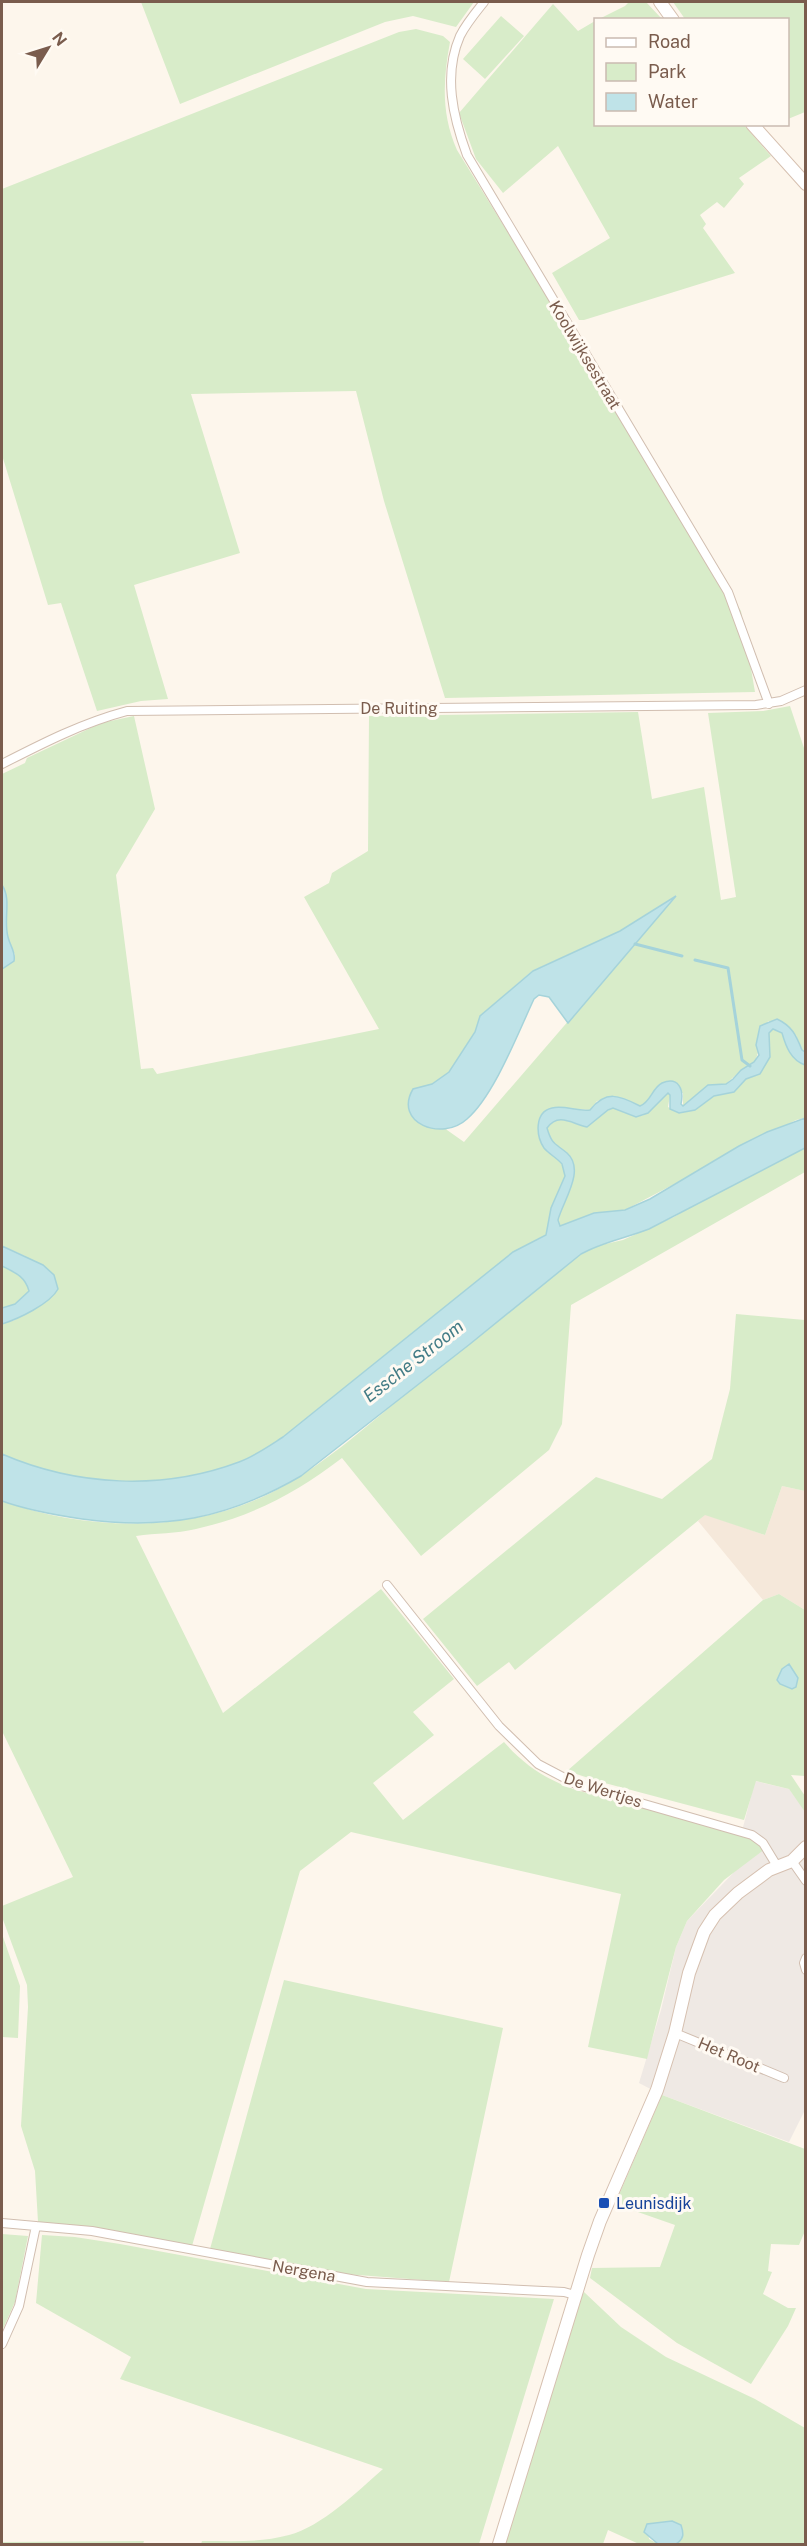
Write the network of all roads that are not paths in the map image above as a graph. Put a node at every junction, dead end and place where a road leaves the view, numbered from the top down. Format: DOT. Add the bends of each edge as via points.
graph roads {
  1 [pos="484,2"];
  2 [pos="660,2"];
  3 [pos="672,18"];
  4 [pos="754,126"];
  5 [pos="806,184"];
  6 [pos="806,690"];
  7 [pos="769,704"];
  8 [pos="2,764"];
  9 [pos="387,1585"];
  10 [pos="806,1847"];
  11 [pos="792,1861"];
  12 [pos="777,1866"];
  13 [pos="806,1881"];
  14 [pos="806,1958"];
  15 [pos="806,1970"];
  16 [pos="675,2033"];
  17 [pos="784,2078"];
  18 [pos="2,2223"];
  19 [pos="36,2226"];
  20 [pos="575,2295"];
  21 [pos="2,2344"];
  22 [pos="499,2544"];
  1 -- 7 [label="street, Koolwijksestraat" via="460,36 454,61 451,100 467,155 728,592"];
  2 -- 3 [label="street"];
  4 -- 5 [label="street"];
  6 -- 7 [label="street, De Ruiting"];
  7 -- 8 [label="street, De Ruiting" via="127,711 96,719"];
  9 -- 12 [label="street, De Wertjes" via="499,1726 538,1764 578,1785 752,1835 764,1843"];
  10 -- 11 [label="street"];
  11 -- 12 [label="street"];
  11 -- 13 [label="street"];
  12 -- 16 [label="street" via="723,1906 704,1932 688,1973"];
  14 -- 15 [label="street"];
  16 -- 17 [label="street, Het Root"];
  16 -- 20 [label="street" via="657,2090 600,2221"];
  18 -- 19 [label="street, Nergena"];
  19 -- 20 [label="street, Nergena" via="92,2231 367,2282"];
  19 -- 21 [label="street" via="19,2306"];
  20 -- 22 [label="street"];
}
